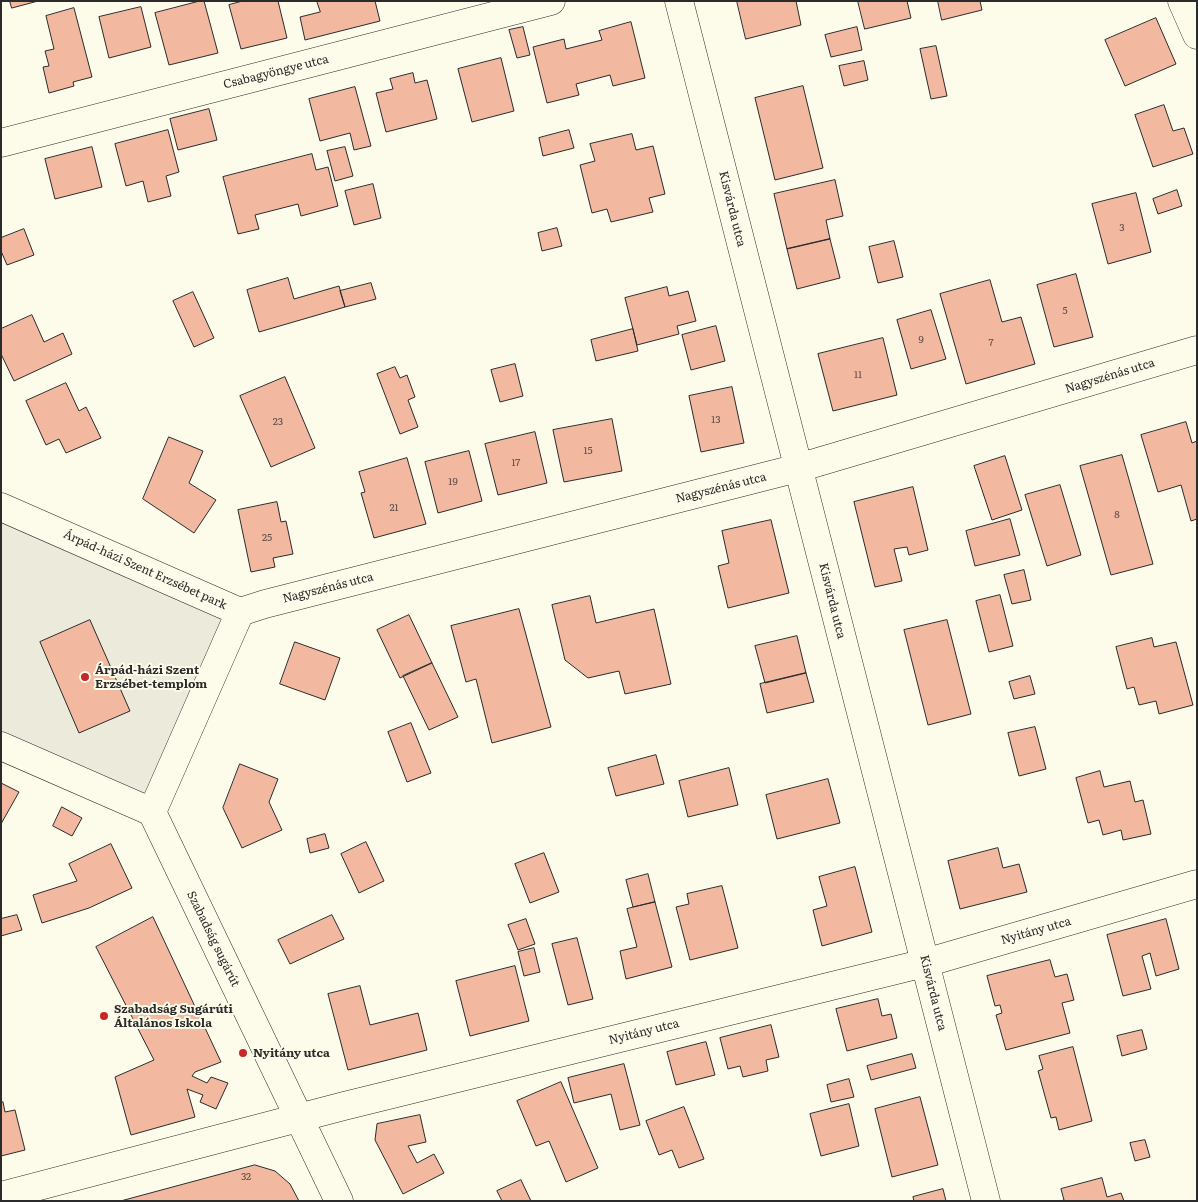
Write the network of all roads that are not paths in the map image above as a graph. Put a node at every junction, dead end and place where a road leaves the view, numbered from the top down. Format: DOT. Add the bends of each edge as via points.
graph roads {
  1 [pos="551,1"];
  2 [pos="679,1"];
  3 [pos="1182,1"];
  4 [pos="1197,35"];
  5 [pos="1,143"];
  6 [pos="1197,350"];
  7 [pos="798,468"];
  8 [pos="1,507"];
  9 [pos="240,612"];
  10 [pos="1,746"];
  11 [pos="152,812"];
  12 [pos="1197,884"];
  13 [pos="925,964"];
  14 [pos="299,1117"];
  15 [pos="1,1196"];
  16 [pos="339,1201"];
  17 [pos="986,1201"];
  1 -- 5 [label="street, Csabagyöngye utca"];
  2 -- 7 [label="street, Kisvárda utca"];
  3 -- 4 [label="street"];
  6 -- 7 [label="street, Nagyszénás utca"];
  7 -- 9 [label="street, Nagyszénás utca"];
  7 -- 13 [label="street, Kisvárda utca"];
  8 -- 9 [label="street, Árpád-házi Szent Erzsébet park"];
  9 -- 11 [label="street, Árpád-házi Szent Erzsébet park"];
  10 -- 11 [label="street"];
  11 -- 14 [label="street, Szabadság sugárút"];
  12 -- 13 [label="street, Nyitány utca"];
  13 -- 14 [label="street, Nyitány utca"];
  13 -- 17 [label="street, Kisvárda utca"];
  14 -- 15 [label="street, Nyitány utca"];
  14 -- 16 [label="street, Szabadság sugárút"];
}
